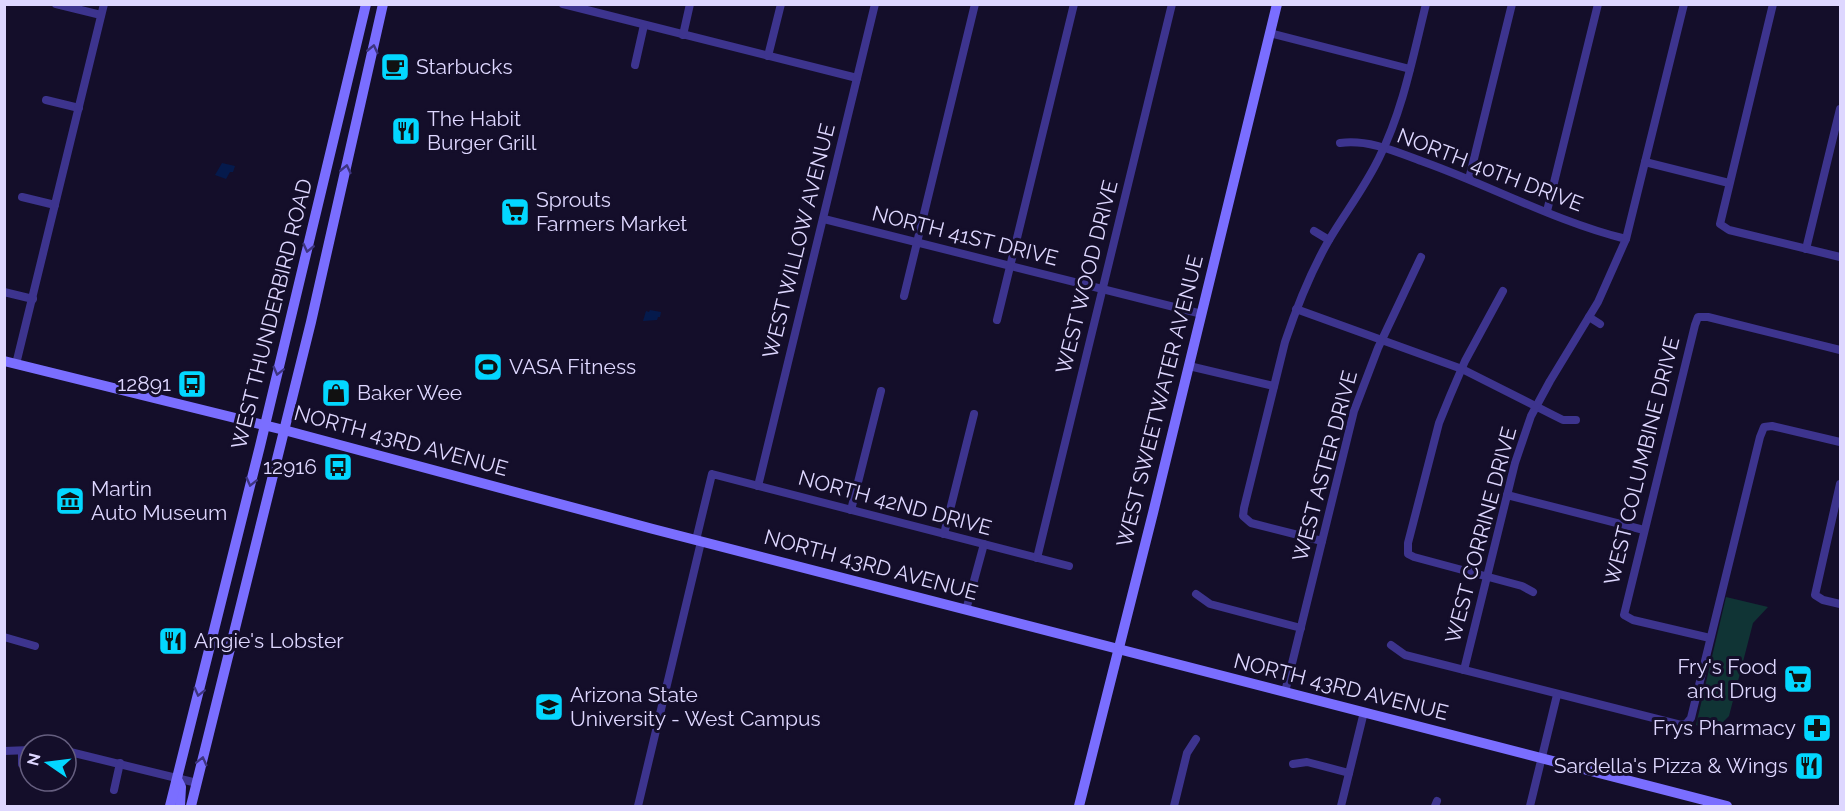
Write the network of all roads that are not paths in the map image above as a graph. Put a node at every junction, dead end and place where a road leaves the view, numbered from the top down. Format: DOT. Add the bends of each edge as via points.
graph roads {
  1 [pos="56,4"];
  2 [pos="104,4"];
  3 [pos="366,4"];
  4 [pos="383,4"];
  5 [pos="563,4"];
  6 [pos="600,4"];
  7 [pos="690,4"];
  8 [pos="781,4"];
  9 [pos="875,4"];
  10 [pos="975,4"];
  11 [pos="1074,4"];
  12 [pos="1172,4"];
  13 [pos="1277,4"];
  14 [pos="1426,4"];
  15 [pos="1512,4"];
  16 [pos="1598,4"];
  17 [pos="1684,4"];
  18 [pos="1773,4"];
  19 [pos="598,13"];
  20 [pos="101,15"];
  21 [pos="644,25"];
  22 [pos="1270,33"];
  23 [pos="683,35"];
  24 [pos="768,56"];
  25 [pos="635,65"];
  26 [pos="1410,69"];
  27 [pos="857,78"];
  28 [pos="46,100"];
  29 [pos="79,108"];
  30 [pos="1840,109"];
  31 [pos="1340,143"];
  32 [pos="1384,148"];
  33 [pos="1645,162"];
  34 [pos="1469,179"];
  35 [pos="1730,183"];
  36 [pos="22,197"];
  37 [pos="55,205"];
  38 [pos="1547,211"];
  39 [pos="824,219"];
  40 [pos="1314,231"];
  41 [pos="1626,239"];
  42 [pos="1329,240"];
  43 [pos="917,242"];
  44 [pos="1806,249"];
  45 [pos="1421,257"];
  46 [pos="1840,257"];
  47 [pos="1010,266"];
  48 [pos="1103,289"];
  49 [pos="1503,291"];
  50 [pos="4,292"];
  51 [pos="904,296"];
  52 [pos="33,299"];
  53 [pos="1296,309"];
  54 [pos="1202,314"];
  55 [pos="1589,316"];
  56 [pos="997,320"];
  57 [pos="1600,324"];
  58 [pos="1382,339"];
  59 [pos="1840,350"];
  60 [pos="4,361"];
  61 [pos="16,364"];
  62 [pos="1189,366"];
  63 [pos="1462,369"];
  64 [pos="1274,386"];
  65 [pos="881,391"];
  66 [pos="1536,407"];
  67 [pos="974,414"];
  68 [pos="1576,420"];
  69 [pos="265,426"];
  70 [pos="284,430"];
  71 [pos="1840,442"];
  72 [pos="1840,484"];
  73 [pos="758,486"];
  74 [pos="1507,495"];
  75 [pos="851,510"];
  76 [pos="1644,530"];
  77 [pos="944,534"];
  78 [pos="698,541"];
  79 [pos="1322,541"];
  80 [pos="984,544"];
  81 [pos="1037,558"];
  82 [pos="1070,566"];
  83 [pos="1486,576"];
  84 [pos="1533,592"];
  85 [pos="1196,594"];
  86 [pos="1840,604"];
  87 [pos="966,610"];
  88 [pos="1301,628"];
  89 [pos="4,637"];
  90 [pos="1710,638"];
  91 [pos="1391,645"];
  92 [pos="35,646"];
  93 [pos="1119,650"];
  94 [pos="206,664"];
  95 [pos="225,669"];
  96 [pos="1464,670"];
  97 [pos="1285,692"];
  98 [pos="1557,695"];
  99 [pos="1364,712"];
  100 [pos="1196,739"];
  101 [pos="78,754"];
  102 [pos="1542,759"];
  103 [pos="120,763"];
  104 [pos="1293,764"];
  105 [pos="1349,773"];
  106 [pos="177,778"];
  107 [pos="196,783"];
  108 [pos="114,790"];
  109 [pos="1709,804"];
  110 [pos="170,807"];
  111 [pos="180,807"];
  112 [pos="191,807"];
  113 [pos="638,807"];
  114 [pos="1079,807"];
  115 [pos="1174,807"];
  116 [pos="1341,807"];
  117 [pos="1530,807"];
  118 [pos="1727,807"];
  1 -- 20 [label="street"];
  2 -- 20 [label="street"];
  3 -- 69 [label="main road, WEST THUNDERBIRD ROAD, one-way"];
  70 -- 4 [label="main road, WEST THUNDERBIRD ROAD, one-way"];
  5 -- 19 [label="street"];
  6 -- 19 [label="street"];
  7 -- 23 [label="street"];
  8 -- 24 [label="street"];
  9 -- 27 [label="street, WEST WILLOW AVENUE"];
  10 -- 43 [label="street"];
  11 -- 47 [label="street"];
  12 -- 48 [label="street, WEST WOOD DRIVE"];
  13 -- 22 [label="main road, WEST SWEETWATER AVENUE"];
  14 -- 26 [label="street"];
  15 -- 34 [label="street"];
  16 -- 38 [label="street"];
  17 -- 33 [label="street, WEST CORRINE DRIVE"];
  18 -- 35 [label="street"];
  19 -- 21 [label="street"];
  20 -- 29 [label="street"];
  21 -- 23 [label="street"];
  21 -- 25 [label="street"];
  22 -- 26 [label="street"];
  22 -- 54 [label="main road, WEST SWEETWATER AVENUE"];
  23 -- 24 [label="street"];
  24 -- 27 [label="street"];
  26 -- 32 [label="street"];
  27 -- 39 [label="street, WEST WILLOW AVENUE"];
  28 -- 29 [label="street"];
  29 -- 37 [label="street"];
  30 -- 44 [label="street"];
  31 -- 32 [label="street, NORTH 40TH DRIVE" via="1358,141"];
  32 -- 34 [label="street, NORTH 40TH DRIVE"];
  32 -- 42 [label="street"];
  33 -- 35 [label="street"];
  33 -- 41 [label="street, WEST CORRINE DRIVE"];
  34 -- 38 [label="street, NORTH 40TH DRIVE"];
  35 -- 44 [label="street" via="1720,224 1729,230"];
  36 -- 37 [label="street"];
  37 -- 52 [label="street"];
  38 -- 41 [label="street, NORTH 40TH DRIVE"];
  39 -- 43 [label="street, NORTH 41ST DRIVE"];
  39 -- 73 [label="street, WEST WILLOW AVENUE"];
  40 -- 42 [label="street"];
  41 -- 55 [label="street, WEST CORRINE DRIVE"];
  42 -- 53 [label="street"];
  43 -- 47 [label="street, NORTH 41ST DRIVE"];
  43 -- 51 [label="street"];
  44 -- 46 [label="street"];
  45 -- 58 [label="street, WEST ASTER DRIVE"];
  47 -- 48 [label="street, NORTH 41ST DRIVE"];
  47 -- 56 [label="street"];
  48 -- 54 [label="street, NORTH 41ST DRIVE"];
  48 -- 81 [label="street, WEST WOOD DRIVE"];
  49 -- 63 [label="street"];
  50 -- 52 [label="street"];
  52 -- 61 [label="street"];
  53 -- 58 [label="street"];
  53 -- 64 [label="street"];
  54 -- 62 [label="main road, WEST SWEETWATER AVENUE"];
  55 -- 57 [label="street"];
  55 -- 66 [label="street, WEST CORRINE DRIVE"];
  58 -- 63 [label="street"];
  58 -- 79 [label="street, WEST ASTER DRIVE" via="1354,411"];
  59 -- 76 [label="street, WEST COLUMBINE DRIVE" via="1708,316 1698,317"];
  60 -- 61 [label="main road, NORTH 43RD AVENUE"];
  61 -- 69 [label="main road, NORTH 43RD AVENUE"];
  62 -- 64 [label="street"];
  62 -- 93 [label="main road, WEST SWEETWATER AVENUE"];
  63 -- 66 [label="street"];
  63 -- 83 [label="street" via="1439,423 1408,554"];
  64 -- 79 [label="street" via="1243,516 1251,523"];
  65 -- 75 [label="street"];
  66 -- 68 [label="street" via="1563,420"];
  66 -- 74 [label="street, WEST CORRINE DRIVE"];
  67 -- 77 [label="street"];
  69 -- 70 [label="main road, NORTH 43RD AVENUE"];
  69 -- 94 [label="main road, WEST THUNDERBIRD ROAD, one-way"];
  70 -- 78 [label="main road, NORTH 43RD AVENUE"];
  70 -- 95 [label="main road, WEST THUNDERBIRD ROAD"];
  71 -- 90 [label="street" via="1764,427"];
  72 -- 86 [label="street" via="1815,595"];
  73 -- 75 [label="street, NORTH 42ND DRIVE"];
  73 -- 78 [label="street, NORTH 42ND DRIVE" via="712,474"];
  74 -- 76 [label="street"];
  74 -- 83 [label="street, WEST CORRINE DRIVE"];
  75 -- 77 [label="street, NORTH 42ND DRIVE"];
  76 -- 90 [label="street, WEST COLUMBINE DRIVE" via="1624,615"];
  77 -- 80 [label="street, NORTH 42ND DRIVE"];
  78 -- 87 [label="main road, NORTH 43RD AVENUE"];
  78 -- 113 [label="street"];
  79 -- 88 [label="street, WEST ASTER DRIVE"];
  80 -- 81 [label="street, NORTH 42ND DRIVE"];
  80 -- 87 [label="street"];
  81 -- 82 [label="street, NORTH 42ND DRIVE"];
  83 -- 84 [label="street"];
  83 -- 96 [label="street, WEST CORRINE DRIVE"];
  85 -- 88 [label="street" via="1210,604"];
  87 -- 93 [label="main road, NORTH 43RD AVENUE"];
  88 -- 97 [label="street, WEST ASTER DRIVE"];
  89 -- 92 [label="street"];
  90 -- 98 [label="street" via="1691,718 1686,724"];
  91 -- 96 [label="street" via="1405,656"];
  93 -- 97 [label="main road, NORTH 43RD AVENUE"];
  93 -- 114 [label="main road, WEST SWEETWATER AVENUE"];
  94 -- 95 [label="main road"];
  94 -- 106 [label="main road, WEST THUNDERBIRD ROAD, one-way"];
  107 -- 95 [label="main road, WEST THUNDERBIRD ROAD, one-way"];
  96 -- 98 [label="street"];
  97 -- 99 [label="main road, NORTH 43RD AVENUE"];
  98 -- 102 [label="street"];
  99 -- 102 [label="main road, NORTH 43RD AVENUE"];
  99 -- 105 [label="street"];
  100 -- 115 [label="street" via="1187,753"];
  101 -- 103 [label="street"];
  102 -- 109 [label="main road, NORTH 43RD AVENUE"];
  102 -- 117 [label="street"];
  103 -- 106 [label="street"];
  103 -- 108 [label="street"];
  104 -- 105 [label="street" via="1307,762"];
  105 -- 116 [label="street"];
  106 -- 107 [label="street"];
  106 -- 110 [label="main road, WEST THUNDERBIRD ROAD"];
  106 -- 111 [label="main road" via="181,787"];
  107 -- 112 [label="main road, WEST THUNDERBIRD ROAD"];
  109 -- 118 [label="main road, NORTH 43RD AVENUE"];
}
